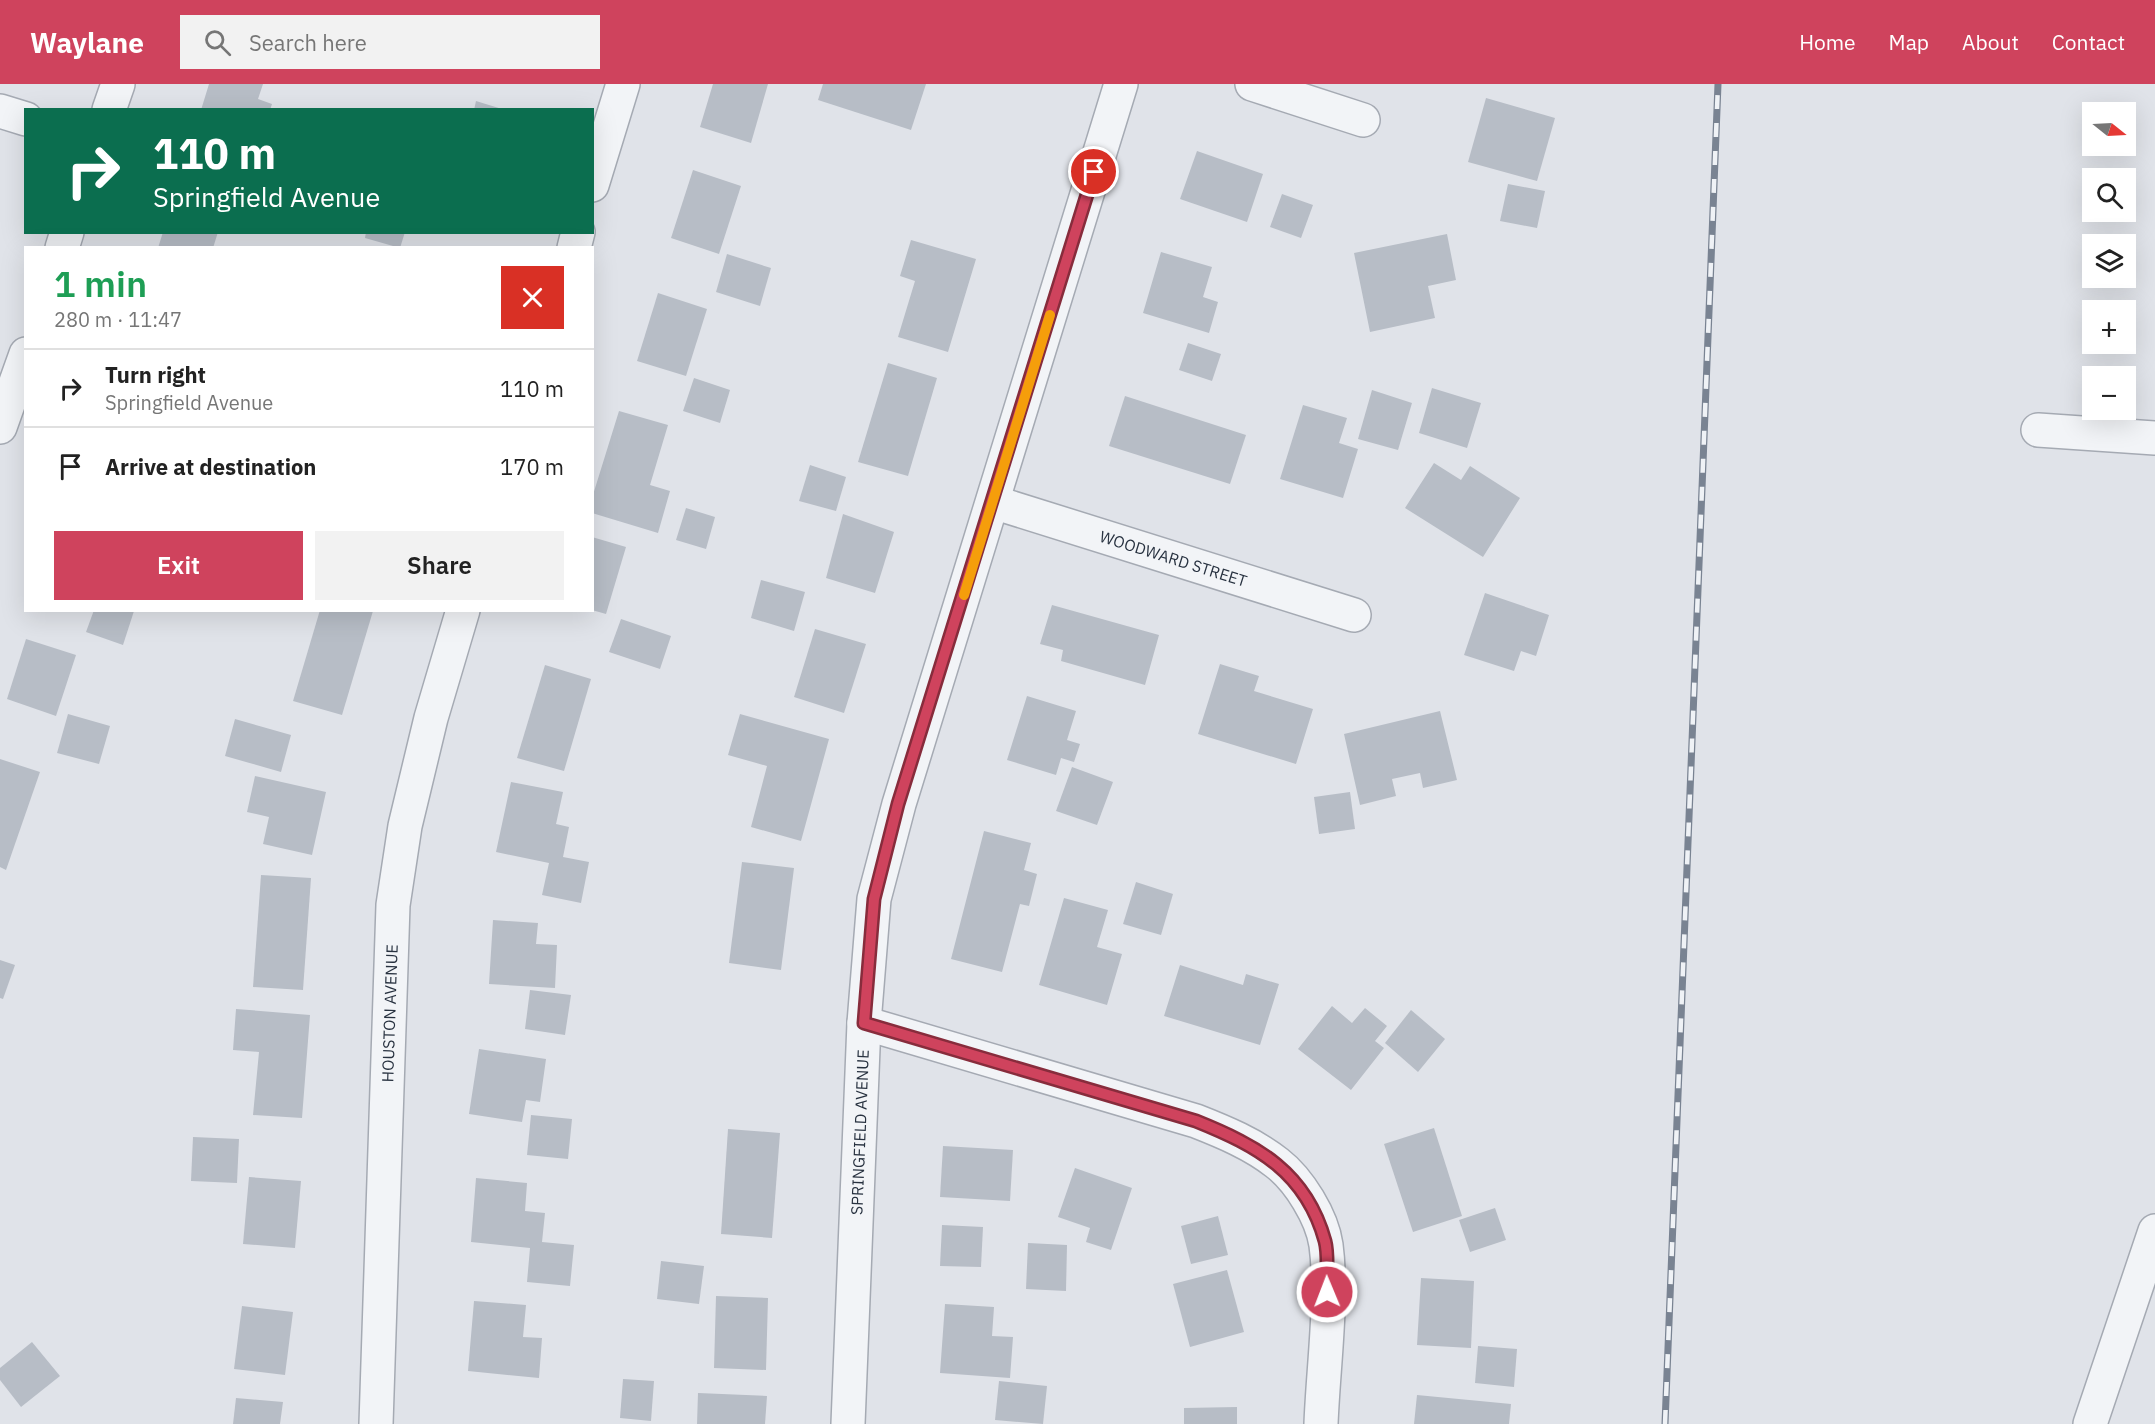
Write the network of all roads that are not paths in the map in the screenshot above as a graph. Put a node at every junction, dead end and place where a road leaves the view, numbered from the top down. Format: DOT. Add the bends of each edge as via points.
graph roads {
  1 [pos="118,84"];
  2 [pos="623,84"];
  3 [pos="1121,84"];
  4 [pos="1252,84"];
  5 [pos="110,108"];
  6 [pos="0,111"];
  7 [pos="24,118"];
  8 [pos="1363,120"];
  9 [pos="594,178"];
  10 [pos="24,360"];
  11 [pos="0,427"];
  12 [pos="2038,430"];
  13 [pos="2155,438"];
  14 [pos="993,502"];
  15 [pos="462,612"];
  16 [pos="1354,615"];
  17 [pos="864,1023"];
  18 [pos="2155,1231"];
  19 [pos="376,1424"];
  20 [pos="848,1424"];
  21 [pos="1321,1424"];
  22 [pos="2090,1424"];
  1 -- 5 [label="street"];
  2 -- 9 [label="street"];
  3 -- 14 [label="street, SPRINGFIELD AVENUE"];
  4 -- 8 [label="street"];
  6 -- 7 [label="street"];
  10 -- 11 [label="street"];
  12 -- 13 [label="street"];
  14 -- 16 [label="street, WOODWARD STREET"];
  14 -- 17 [label="street, SPRINGFIELD AVENUE" via="898,804 874,899"];
  15 -- 19 [label="street, HOUSTON AVENUE" via="430,718 407,815 393,905"];
  17 -- 20 [label="street, SPRINGFIELD AVENUE"];
  17 -- 21 [label="street" via="1196,1121 1235,1137 1278,1163 1308,1196 1326,1243"];
  18 -- 22 [label="street"];
}
